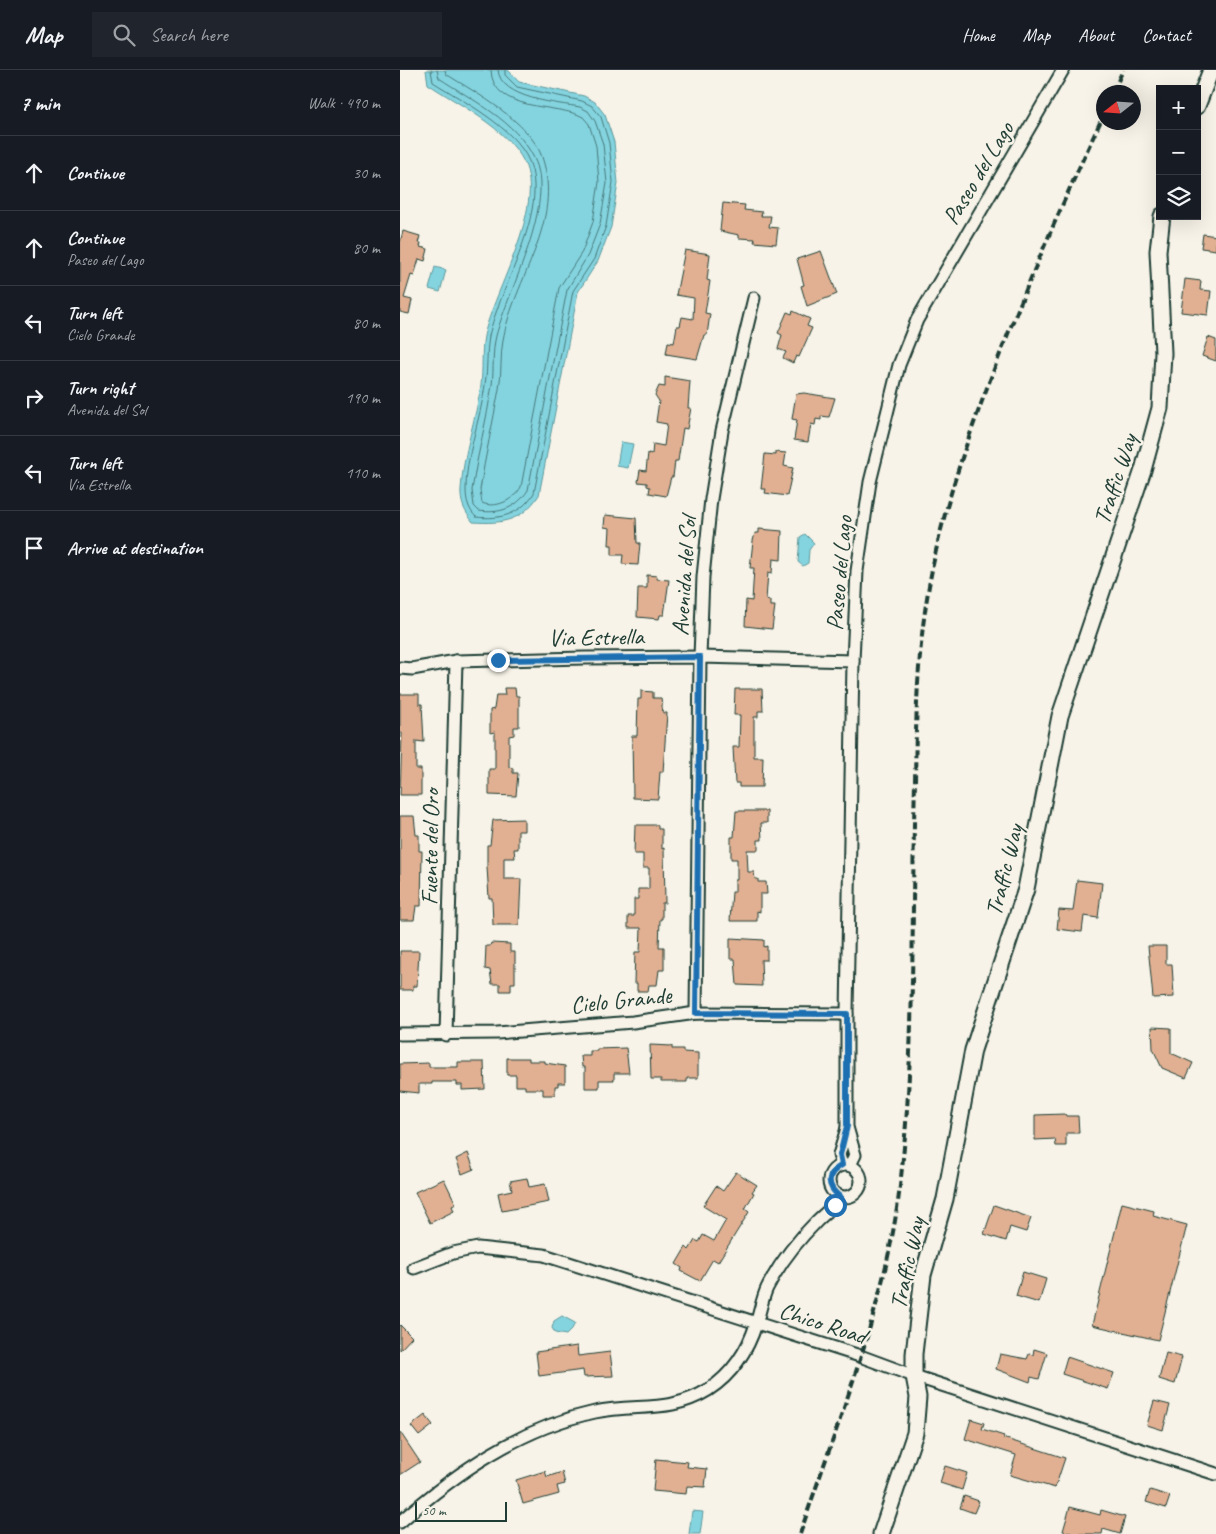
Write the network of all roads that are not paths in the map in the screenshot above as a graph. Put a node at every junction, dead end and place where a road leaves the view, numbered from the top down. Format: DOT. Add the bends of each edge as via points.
graph roads {
  1 [pos="1063,70"];
  2 [pos="1211,70"];
  3 [pos="1201,96"];
  4 [pos="1162,220"];
  5 [pos="754,298"];
  6 [pos="700,657"];
  7 [pos="456,661"];
  8 [pos="853,661"];
  9 [pos="400,668"];
  10 [pos="696,1013"];
  11 [pos="847,1014"];
  12 [pos="400,1034"];
  13 [pos="446,1035"];
  14 [pos="846,1165"];
  15 [pos="840,1197"];
  16 [pos="414,1268"];
  17 [pos="756,1324"];
  18 [pos="914,1376"];
  19 [pos="1216,1474"];
  20 [pos="400,1522"];
  21 [pos="881,1534"];
  1 -- 8 [label="street, Paseo del Lago" via="936,285 898,365 870,482 857,571"];
  2 -- 3 [label="street"];
  4 -- 18 [label="street, Traffic Way" via="1158,250 1163,353 1160,408 1143,470 1060,716 1026,889 973,1050 944,1199 923,1275"];
  5 -- 6 [label="street, Avenida del Sol" via="722,431 711,499 703,577"];
  6 -- 7 [label="street, Via Estrella"];
  6 -- 8 [label="street, Via Estrella"];
  6 -- 10 [label="street, Avenida del Sol"];
  7 -- 9 [label="street, Via Estrella"];
  7 -- 13 [label="street, Fuente del Oro"];
  8 -- 11 [label="street, Paseo del Lago"];
  10 -- 11 [label="street, Cielo Grande"];
  10 -- 13 [label="street, Cielo Grande" via="624,1023"];
  11 -- 14 [label="street, Paseo del Lago" via="847,1126 855,1155"];
  12 -- 13 [label="street, Cielo Grande"];
  14 -- 15 [label="street" via="832,1170 829,1180 832,1191"];
  14 -- 15 [label="street" via="858,1170 861,1186 857,1194 849,1198"];
  15 -- 17 [label="street" via="790,1251 767,1288"];
  16 -- 17 [label="street, Chico Road" via="453,1253 478,1248 544,1255"];
  17 -- 18 [label="street, Chico Road"];
  17 -- 20 [label="street" via="729,1374 709,1389 684,1402 650,1409 614,1408 568,1419 524,1436 470,1466"];
  18 -- 19 [label="street, Chico Road"];
  18 -- 21 [label="street, Traffic Way" via="918,1397 915,1433"];
}
